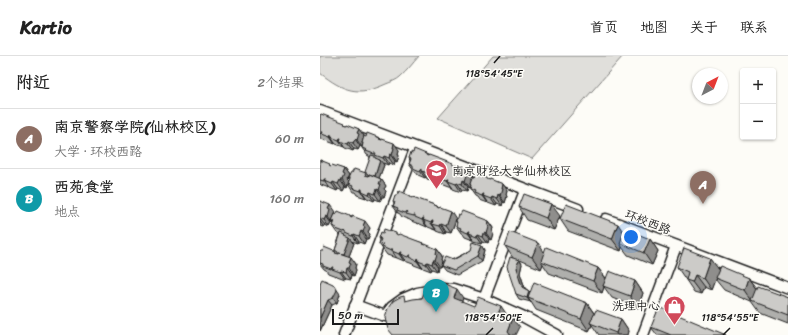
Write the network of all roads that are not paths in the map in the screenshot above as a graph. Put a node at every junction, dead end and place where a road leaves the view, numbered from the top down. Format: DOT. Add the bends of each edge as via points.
graph roads {
  1 [pos="320,111"];
  2 [pos="415,147"];
  3 [pos="526,189"];
  4 [pos="676,246"];
  5 [pos="788,288"];
  6 [pos="484,299"];
  7 [pos="355,305"];
  8 [pos="344,335"];
  9 [pos="557,335"];
  10 [pos="643,335"];
  1 -- 2 [label="street, 环校西路"];
  2 -- 3 [label="street, 环校西路"];
  2 -- 7 [label="street"];
  3 -- 4 [label="street, 环校西路"];
  3 -- 6 [label="street"];
  4 -- 5 [label="street, 环校西路"];
  4 -- 10 [label="street"];
  6 -- 7 [label="street" via="442,288 403,299 385,316"];
  6 -- 9 [label="street"];
  7 -- 8 [label="street"];
}
